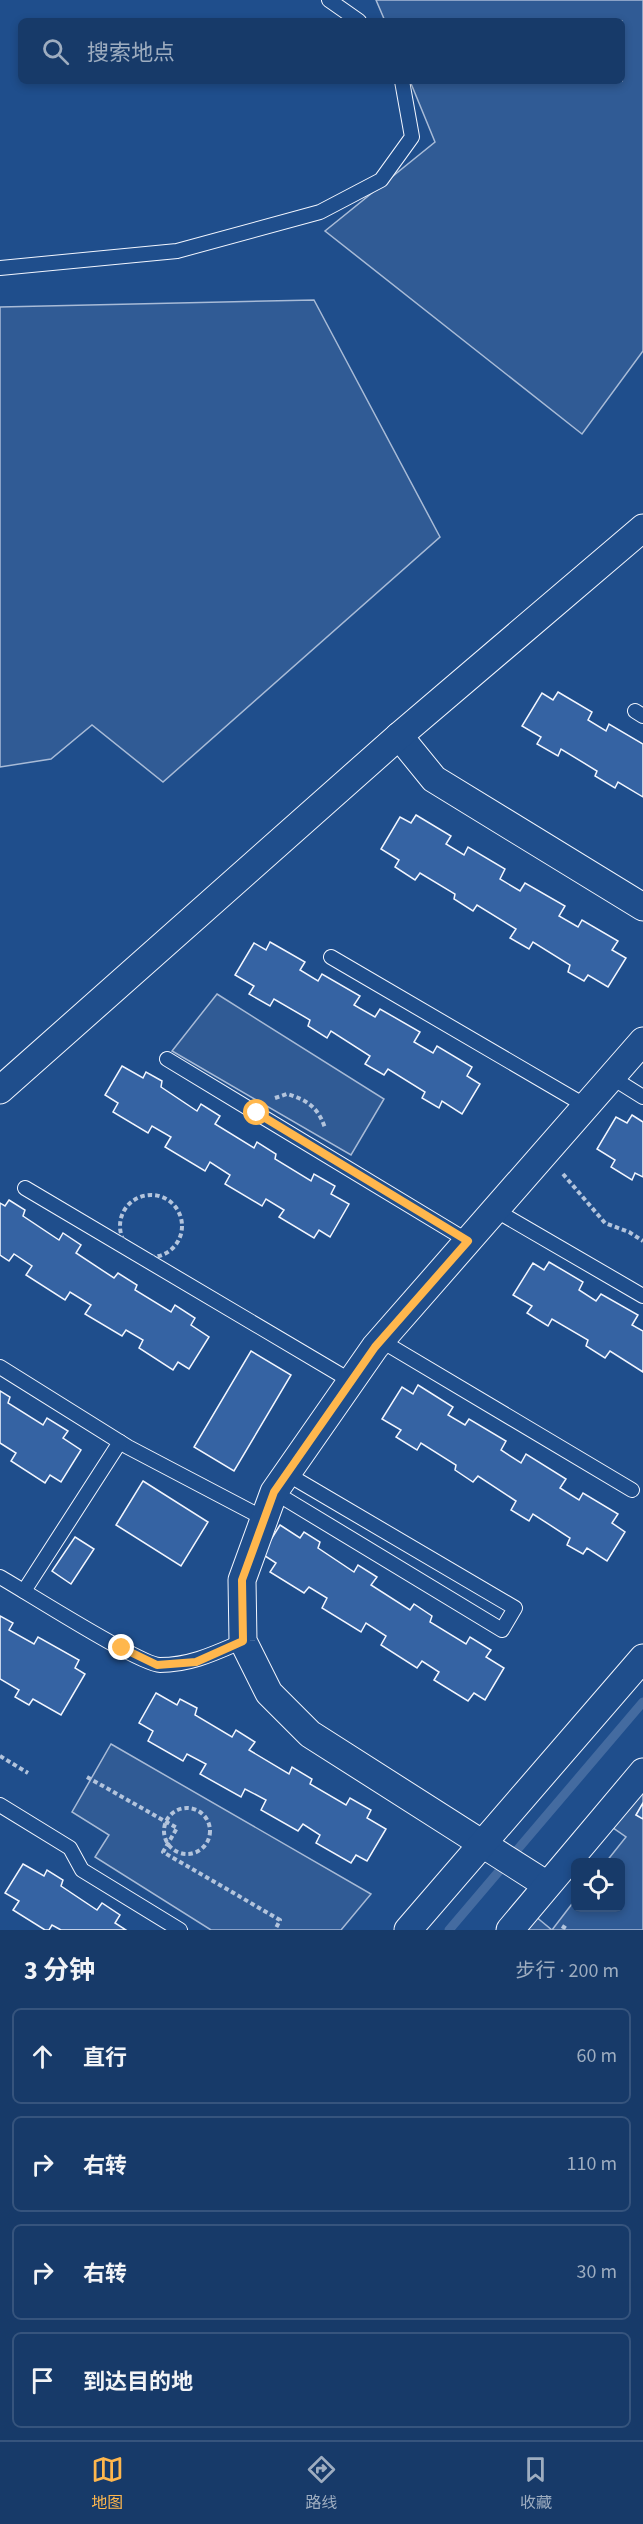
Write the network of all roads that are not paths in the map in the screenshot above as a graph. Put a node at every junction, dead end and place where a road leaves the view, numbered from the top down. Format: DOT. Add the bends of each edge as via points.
graph roads {
  1 [pos="329,0"];
  2 [pos="349,0"];
  3 [pos="355,18"];
  4 [pos="357,18"];
  5 [pos="403,84"];
  6 [pos="0,268"];
  7 [pos="643,528"];
  8 [pos="399,736"];
  9 [pos="643,907"];
  10 [pos="331,957"];
  11 [pos="643,1041"];
  12 [pos="167,1059"];
  13 [pos="611,1077"];
  14 [pos="0,1090"];
  15 [pos="643,1097"];
  16 [pos="586,1106"];
  17 [pos="26,1188"];
  18 [pos="495,1210"];
  19 [pos="468,1241"];
  20 [pos="643,1296"];
  21 [pos="380,1340"];
  22 [pos="0,1366"];
  23 [pos="351,1382"];
  24 [pos="120,1442"];
  25 [pos="281,1483"];
  26 [pos="632,1490"];
  27 [pos="265,1519"];
  28 [pos="0,1577"];
  29 [pos="24,1591"];
  30 [pos="243,1641"];
  31 [pos="643,1658"];
  32 [pos="643,1772"];
  33 [pos="0,1805"];
  34 [pos="483,1843"];
  35 [pos="548,1885"];
  36 [pos="180,1930"];
  37 [pos="408,1930"];
  38 [pos="510,1930"];
  1 -- 3 [label="lane"];
  2 -- 4 [label="lane"];
  5 -- 6 [label="lane" via="412,137 381,180 320,212 177,251"];
  7 -- 8 [label="street"];
  8 -- 9 [label="street" via="434,779"];
  8 -- 14 [label="street"];
  10 -- 16 [label="lane"];
  11 -- 13 [label="street"];
  12 -- 19 [label="lane"];
  13 -- 15 [label="lane"];
  13 -- 16 [label="street"];
  16 -- 18 [label="street"];
  17 -- 23 [label="lane"];
  18 -- 19 [label="street"];
  18 -- 20 [label="lane"];
  19 -- 21 [label="street"];
  21 -- 23 [label="street"];
  21 -- 26 [label="lane"];
  22 -- 24 [label="lane"];
  23 -- 25 [label="street"];
  24 -- 27 [label="lane"];
  24 -- 29 [label="lane"];
  25 -- 25 [label="lane" via="502,1630 515,1608"];
  25 -- 27 [label="street"];
  27 -- 30 [label="street" via="242,1580"];
  28 -- 29 [label="lane"];
  29 -- 30 [label="lane" via="157,1665 196,1662"];
  30 -- 34 [label="street" via="269,1693 310,1734"];
  31 -- 34 [label="street"];
  32 -- 35 [label="street"];
  33 -- 36 [label="lane" via="70,1848 82,1870"];
  34 -- 35 [label="street"];
  34 -- 37 [label="street"];
  35 -- 38 [label="street"];
}
